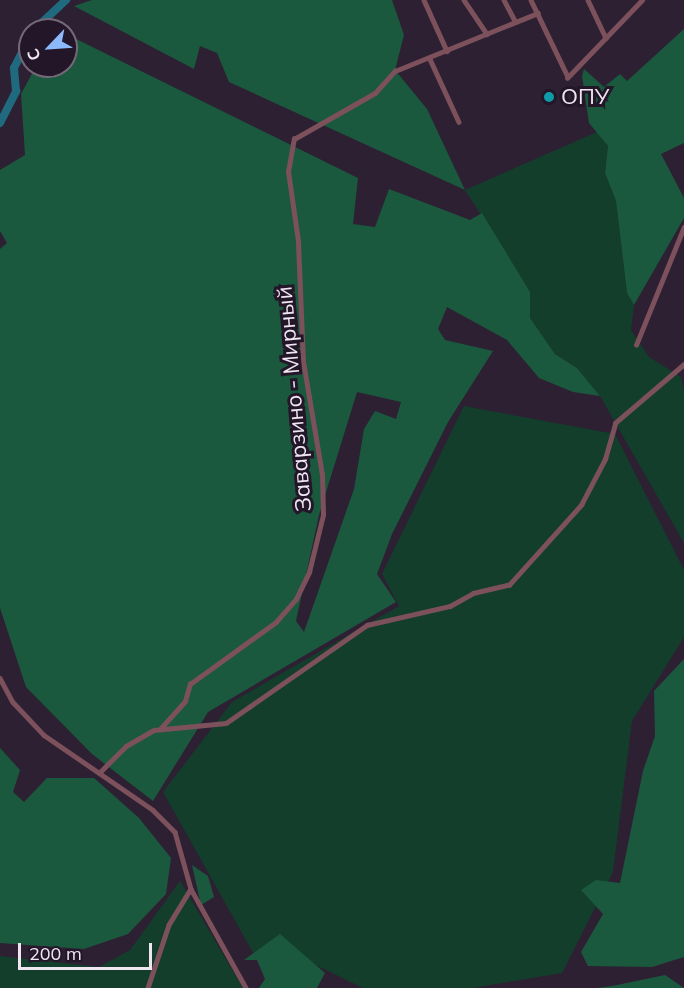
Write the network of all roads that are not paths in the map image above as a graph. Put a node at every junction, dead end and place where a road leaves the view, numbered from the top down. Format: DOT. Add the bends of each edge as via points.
graph roads {
  1 [pos="424,0"];
  2 [pos="464,0"];
  3 [pos="504,0"];
  4 [pos="531,0"];
  5 [pos="588,0"];
  6 [pos="642,0"];
  7 [pos="538,13"];
  8 [pos="515,21"];
  9 [pos="487,34"];
  10 [pos="606,38"];
  11 [pos="447,51"];
  12 [pos="430,59"];
  13 [pos="459,122"];
  14 [pos="684,227"];
  15 [pos="636,345"];
  16 [pos="684,364"];
  17 [pos="0,678"];
  18 [pos="161,728"];
  19 [pos="99,773"];
  20 [pos="191,889"];
  21 [pos="148,988"];
  22 [pos="246,988"];
  1 -- 11 [label="street"];
  2 -- 9 [label="street"];
  3 -- 8 [label="street"];
  4 -- 7 [label="street"];
  5 -- 10 [label="street"];
  6 -- 10 [label="street"];
  7 -- 8 [label="street, Заварзино - Мирный"];
  7 -- 10 [label="street" via="568,77"];
  8 -- 9 [label="street, Заварзино - Мирный"];
  9 -- 11 [label="street, Заварзино - Мирный"];
  11 -- 12 [label="street, Заварзино - Мирный"];
  12 -- 13 [label="street"];
  12 -- 18 [label="street, Заварзино - Мирный" via="395,71 375,93 300,132 291,148 288,172 298,241 303,362 322,475 323,515 309,572 276,622 190,684 185,701"];
  14 -- 15 [label="street"];
  16 -- 18 [label="street" via="615,423 605,459 581,504 509,585 473,593 450,606 367,625 226,723"];
  17 -- 19 [label="street" via="30,722"];
  18 -- 19 [label="street" via="126,746"];
  19 -- 20 [label="street" via="165,822 181,848"];
  20 -- 21 [label="street" via="169,924"];
  20 -- 22 [label="street"];
}
